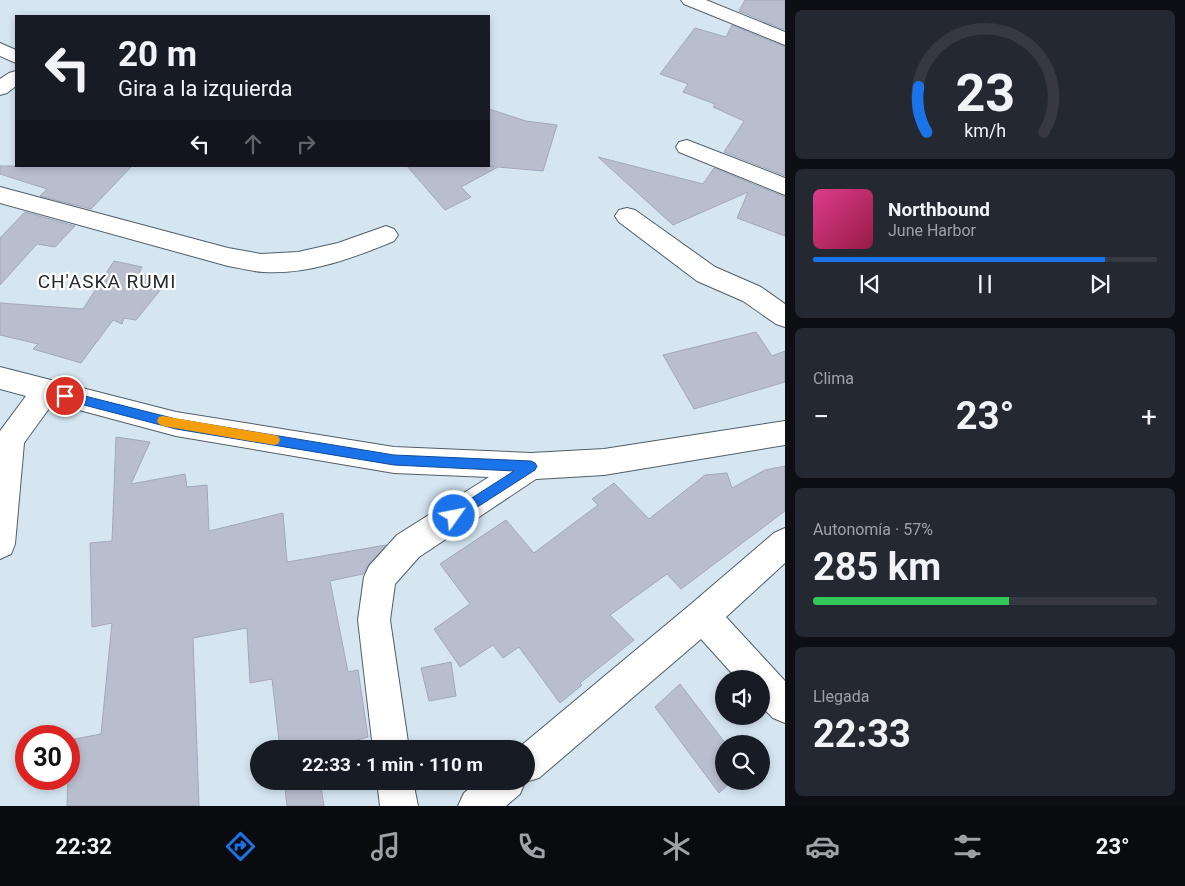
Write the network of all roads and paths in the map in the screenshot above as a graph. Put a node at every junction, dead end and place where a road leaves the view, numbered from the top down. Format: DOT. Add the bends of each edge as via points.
graph roads {
  1 [pos="690,0"];
  2 [pos="785,39"];
  3 [pos="0,49"];
  4 [pos="15,56"];
  5 [pos="15,78"];
  6 [pos="0,88"];
  7 [pos="688,147"];
  8 [pos="785,187"];
  9 [pos="0,196"];
  10 [pos="627,216"];
  11 [pos="386,235"];
  12 [pos="785,317"];
  13 [pos="0,378"];
  14 [pos="46,391"];
  15 [pos="0,399"];
  16 [pos="785,432"];
  17 [pos="531,466"];
  18 [pos="785,543"];
  19 [pos="0,544"];
  20 [pos="703,616"];
  21 [pos="753,670"];
  22 [pos="770,689"];
  23 [pos="785,706"];
  24 [pos="390,740"];
  25 [pos="535,757"];
  26 [pos="396,790"];
  27 [pos="496,790"];
  28 [pos="399,806"];
  29 [pos="477,806"];
  1 -- 2 [label="street"];
  3 -- 4 [label="street"];
  5 -- 6 [label="street"];
  7 -- 8 [label="street"];
  9 -- 11 [label="street" via="228,257 266,263 334,254"];
  10 -- 12 [label="street" via="706,274 752,294"];
  13 -- 14 [label="street"];
  14 -- 15 [label="street"];
  14 -- 17 [label="street" via="176,424 394,460"];
  14 -- 19 [label="street" via="10,440"];
  16 -- 17 [label="street" via="604,462"];
  17 -- 24 [label="street" via="408,546 380,577 374,620"];
  18 -- 20 [label="street"];
  20 -- 21 [label="street"];
  20 -- 25 [label="street"];
  22 -- 23 [label="street"];
  26 -- 28 [label="street"];
  27 -- 29 [label="street"];
}
